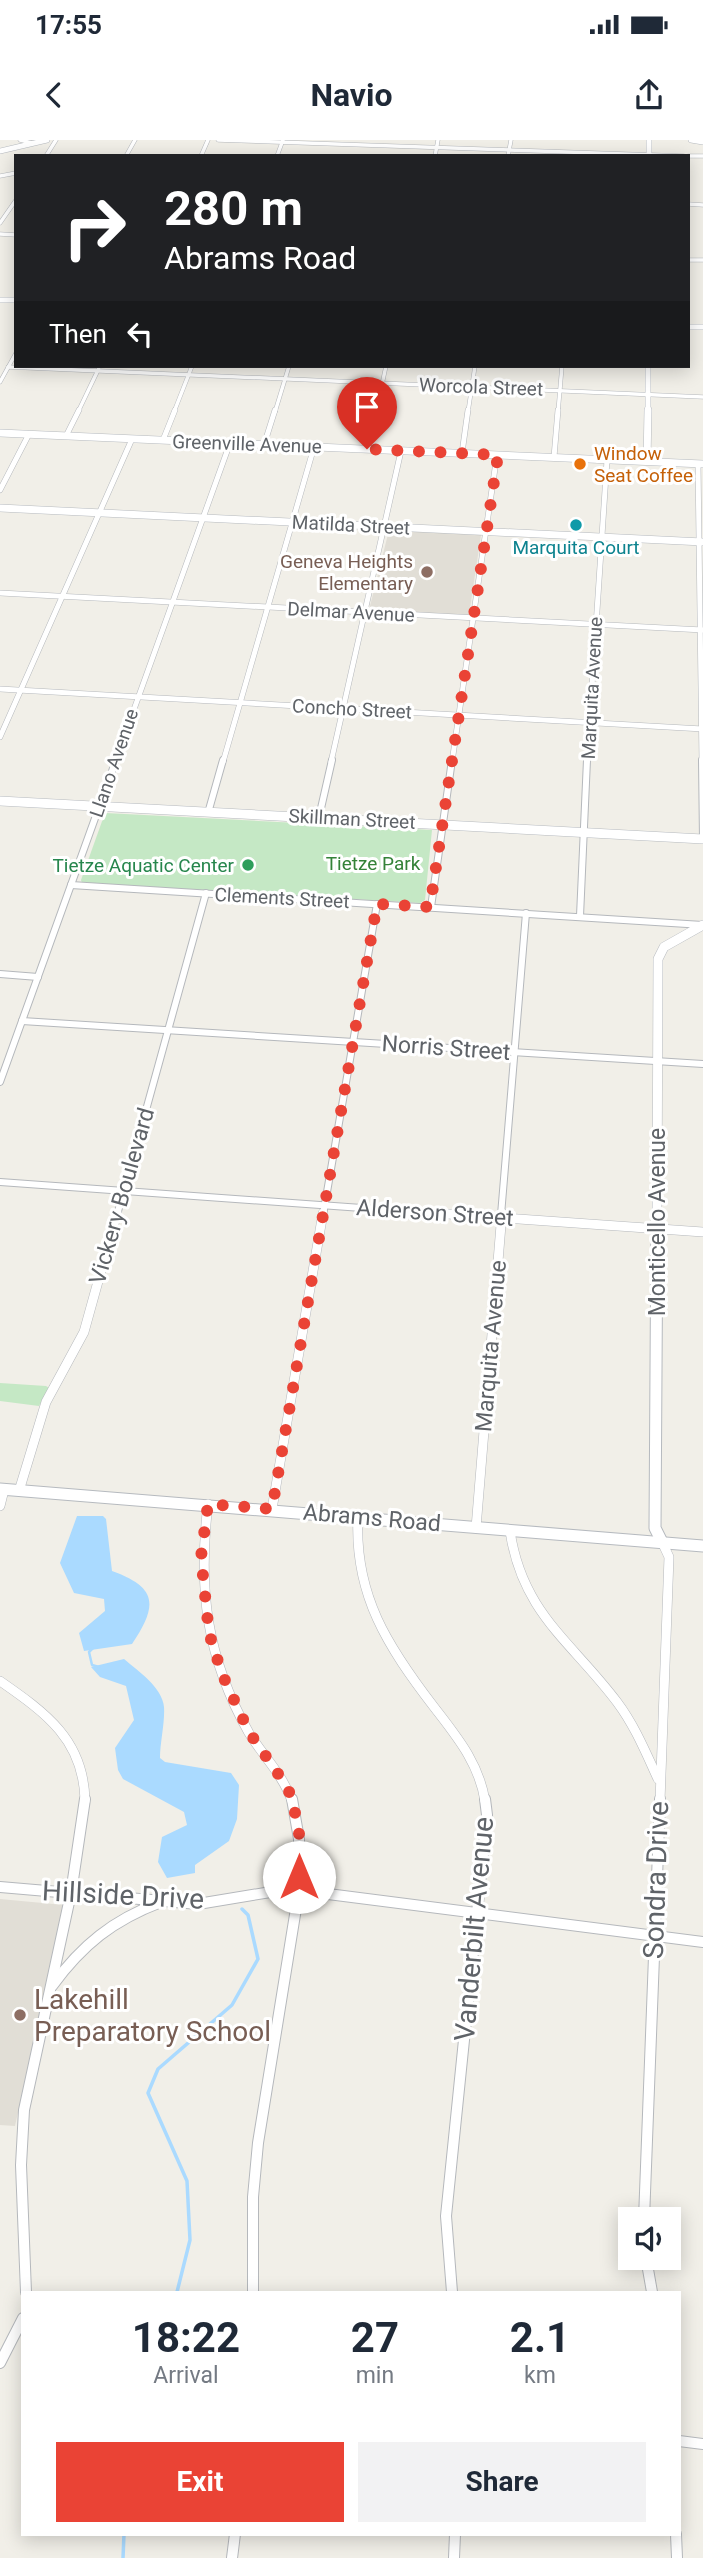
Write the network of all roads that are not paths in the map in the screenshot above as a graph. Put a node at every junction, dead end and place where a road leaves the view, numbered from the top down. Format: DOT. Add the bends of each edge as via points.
graph roads {
  1 [pos="20,140"];
  2 [pos="47,140"];
  3 [pos="218,140"];
  4 [pos="438,140"];
  5 [pos="511,140"];
  6 [pos="691,140"];
  7 [pos="282,141"];
  8 [pos="359,142"];
  9 [pos="703,142"];
  10 [pos="33,143"];
  11 [pos="437,147"];
  12 [pos="509,150"];
  13 [pos="0,151"];
  14 [pos="579,153"];
  15 [pos="435,154"];
  16 [pos="508,154"];
  17 [pos="614,154"];
  18 [pos="14,203"];
  19 [pos="0,212"];
  20 [pos="6,213"];
  21 [pos="0,223"];
  22 [pos="2,234"];
  23 [pos="0,242"];
  24 [pos="14,356"];
  25 [pos="8,367"];
  26 [pos="14,367"];
  27 [pos="99,368"];
  28 [pos="191,368"];
  29 [pos="288,368"];
  30 [pos="386,368"];
  31 [pos="475,368"];
  32 [pos="562,368"];
  33 [pos="648,368"];
  34 [pos="189,375"];
  35 [pos="285,379"];
  36 [pos="0,382"];
  37 [pos="382,383"];
  38 [pos="472,387"];
  39 [pos="559,390"];
  40 [pos="648,394"];
  41 [pos="703,397"];
  42 [pos="0,433"];
  43 [pos="29,434"];
  44 [pos="66,436"];
  45 [pos="132,439"];
  46 [pos="163,440"];
  47 [pos="230,443"];
  48 [pos="264,445"];
  49 [pos="314,447"];
  50 [pos="367,449"];
  51 [pos="401,451"];
  52 [pos="462,453"];
  53 [pos="498,455"];
  54 [pos="554,457"];
  55 [pos="607,460"];
  56 [pos="647,461"];
  57 [pos="700,464"];
  58 [pos="0,490"];
  59 [pos="0,508"];
  60 [pos="100,513"];
  61 [pos="202,518"];
  62 [pos="293,522"];
  63 [pos="384,526"];
  64 [pos="486,531"];
  65 [pos="601,537"];
  66 [pos="701,542"];
  67 [pos="0,593"];
  68 [pos="63,596"];
  69 [pos="171,602"];
  70 [pos="268,608"];
  71 [pos="365,613"];
  72 [pos="473,618"];
  73 [pos="595,625"];
  74 [pos="702,630"];
  75 [pos="0,689"];
  76 [pos="21,690"];
  77 [pos="137,697"];
  78 [pos="241,702"];
  79 [pos="344,708"];
  80 [pos="459,715"];
  81 [pos="589,722"];
  82 [pos="702,729"];
  83 [pos="0,737"];
  84 [pos="0,801"];
  85 [pos="99,806"];
  86 [pos="208,813"];
  87 [pos="319,817"];
  88 [pos="442,824"];
  89 [pos="584,832"];
  90 [pos="703,839"];
  91 [pos="703,849"];
  92 [pos="71,885"];
  93 [pos="206,893"];
  94 [pos="377,904"];
  95 [pos="430,907"];
  96 [pos="526,913"];
  97 [pos="580,916"];
  98 [pos="703,925"];
  99 [pos="0,974"];
  100 [pos="38,976"];
  101 [pos="22,1021"];
  102 [pos="168,1030"];
  103 [pos="352,1042"];
  104 [pos="515,1053"];
  105 [pos="657,1062"];
  106 [pos="703,1065"];
  107 [pos="0,1082"];
  108 [pos="0,1182"];
  109 [pos="124,1191"];
  110 [pos="325,1205"];
  111 [pos="502,1219"];
  112 [pos="657,1228"];
  113 [pos="703,1232"];
  114 [pos="2,1489"];
  115 [pos="19,1491"];
  116 [pos="208,1504"];
  117 [pos="0,1506"];
  118 [pos="272,1509"];
  119 [pos="358,1517"];
  120 [pos="476,1528"];
  121 [pos="510,1531"];
  122 [pos="662,1542"];
  123 [pos="703,1545"];
  124 [pos="0,1681"];
  125 [pos="660,1782"];
  126 [pos="0,1887"];
  127 [pos="299,1890"];
  128 [pos="71,1893"];
  129 [pos="164,1901"];
  130 [pos="476,1912"];
  131 [pos="654,1935"];
  132 [pos="703,1942"];
  133 [pos="48,1991"];
  134 [pos="644,2207"];
  135 [pos="648,2270"];
  136 [pos="26,2291"];
  137 [pos="253,2291"];
  138 [pos="452,2291"];
  139 [pos="652,2291"];
  140 [pos="21,2323"];
  141 [pos="0,2363"];
  142 [pos="681,2441"];
  143 [pos="703,2444"];
  144 [pos="235,2536"];
  145 [pos="455,2536"];
  146 [pos="676,2536"];
  147 [pos="232,2558"];
  148 [pos="454,2558"];
  149 [pos="677,2558"];
  1 -- 10 [label="street"];
  2 -- 10 [label="street"];
  3 -- 7 [label="street"];
  4 -- 11 [label="street"];
  5 -- 12 [label="street"];
  6 -- 9 [label="street"];
  7 -- 8 [label="street"];
  8 -- 11 [label="street"];
  10 -- 13 [label="street"];
  11 -- 12 [label="street"];
  11 -- 15 [label="street"];
  12 -- 14 [label="street"];
  12 -- 16 [label="street"];
  14 -- 17 [label="street"];
  18 -- 20 [label="street"];
  19 -- 20 [label="street"];
  20 -- 21 [label="street"];
  22 -- 23 [label="street"];
  24 -- 25 [label="street"];
  25 -- 26 [label="street, Worcola Street"];
  25 -- 36 [label="street"];
  27 -- 34 [label="street, Worcola Street"];
  27 -- 44 [label="street"];
  28 -- 34 [label="street"];
  29 -- 35 [label="street"];
  30 -- 37 [label="street"];
  31 -- 38 [label="street"];
  32 -- 39 [label="street"];
  33 -- 40 [label="street"];
  34 -- 35 [label="street, Worcola Street"];
  34 -- 46 [label="street"];
  35 -- 37 [label="street, Worcola Street"];
  35 -- 48 [label="street"];
  37 -- 38 [label="street, Worcola Street"];
  37 -- 50 [label="street"];
  38 -- 39 [label="street, Worcola Street"];
  38 -- 52 [label="street"];
  39 -- 40 [label="street, Worcola Street"];
  39 -- 54 [label="street"];
  40 -- 41 [label="street, Worcola Street"];
  40 -- 56 [label="street"];
  42 -- 43 [label="street, Greenville Avenue"];
  43 -- 44 [label="street, Greenville Avenue"];
  43 -- 58 [label="street"];
  44 -- 45 [label="street, Greenville Avenue"];
  45 -- 46 [label="street, Greenville Avenue"];
  45 -- 60 [label="street"];
  46 -- 47 [label="street, Greenville Avenue"];
  47 -- 48 [label="street, Greenville Avenue"];
  47 -- 61 [label="street, Llano Avenue"];
  48 -- 49 [label="street, Greenville Avenue"];
  49 -- 50 [label="street, Greenville Avenue"];
  49 -- 62 [label="street"];
  50 -- 51 [label="street, Greenville Avenue"];
  51 -- 52 [label="street, Greenville Avenue"];
  51 -- 63 [label="street"];
  52 -- 53 [label="street, Greenville Avenue"];
  53 -- 54 [label="street, Greenville Avenue"];
  53 -- 64 [label="street"];
  54 -- 55 [label="street, Greenville Avenue"];
  55 -- 56 [label="street, Greenville Avenue"];
  55 -- 65 [label="street, Marquita Avenue"];
  56 -- 57 [label="street, Greenville Avenue"];
  57 -- 66 [label="street"];
  59 -- 60 [label="street, Matilda Street"];
  60 -- 61 [label="street, Matilda Street"];
  60 -- 68 [label="street"];
  61 -- 62 [label="street, Matilda Street"];
  61 -- 69 [label="street, Llano Avenue"];
  62 -- 63 [label="street, Matilda Street"];
  62 -- 70 [label="street"];
  63 -- 64 [label="street, Matilda Street"];
  63 -- 71 [label="street"];
  64 -- 65 [label="street, Matilda Street"];
  64 -- 72 [label="street"];
  65 -- 66 [label="street, Matilda Street"];
  65 -- 73 [label="street, Marquita Avenue"];
  66 -- 74 [label="street"];
  67 -- 68 [label="street, Delmar Avenue"];
  68 -- 69 [label="street, Delmar Avenue"];
  68 -- 76 [label="street"];
  69 -- 70 [label="street, Delmar Avenue"];
  69 -- 77 [label="street, Llano Avenue"];
  70 -- 71 [label="street, Delmar Avenue"];
  70 -- 78 [label="street"];
  71 -- 72 [label="street, Delmar Avenue"];
  71 -- 79 [label="street"];
  72 -- 73 [label="street, Delmar Avenue"];
  72 -- 80 [label="street"];
  73 -- 74 [label="street, Delmar Avenue"];
  73 -- 81 [label="street, Marquita Avenue"];
  74 -- 82 [label="street"];
  75 -- 76 [label="street, Concho Street"];
  76 -- 77 [label="street, Concho Street"];
  76 -- 83 [label="street"];
  77 -- 78 [label="street, Concho Street"];
  77 -- 85 [label="street, Llano Avenue"];
  78 -- 79 [label="street, Concho Street"];
  78 -- 86 [label="street"];
  79 -- 80 [label="street, Concho Street"];
  79 -- 87 [label="street"];
  80 -- 81 [label="street, Concho Street"];
  80 -- 88 [label="street"];
  81 -- 82 [label="street, Concho Street"];
  81 -- 89 [label="street, Marquita Avenue"];
  82 -- 90 [label="street"];
  84 -- 85 [label="street, Skillman Street"];
  85 -- 86 [label="street, Skillman Street"];
  85 -- 92 [label="street, Llano Avenue"];
  86 -- 87 [label="street, Skillman Street"];
  87 -- 88 [label="street, Skillman Street"];
  88 -- 89 [label="street, Skillman Street"];
  88 -- 95 [label="street"];
  89 -- 90 [label="street, Skillman Street"];
  89 -- 97 [label="street, Marquita Avenue"];
  90 -- 91 [label="street"];
  92 -- 93 [label="street, Clements Street"];
  92 -- 100 [label="street, Llano Avenue"];
  93 -- 94 [label="street, Clements Street"];
  93 -- 102 [label="street, Vickery Boulevard"];
  94 -- 95 [label="street, Clements Street"];
  94 -- 103 [label="street"];
  95 -- 96 [label="street, Clements Street"];
  96 -- 97 [label="street, Clements Street"];
  96 -- 104 [label="street, Marquita Avenue"];
  97 -- 98 [label="street, Clements Street"];
  98 -- 105 [label="street, Monticello Avenue" via="664,947 658,959"];
  99 -- 100 [label="street"];
  100 -- 101 [label="street, Llano Avenue"];
  101 -- 102 [label="street, Norris Street"];
  101 -- 107 [label="street, Llano Avenue"];
  102 -- 103 [label="street, Norris Street"];
  102 -- 109 [label="street, Vickery Boulevard"];
  103 -- 104 [label="street, Norris Street"];
  103 -- 110 [label="street"];
  104 -- 105 [label="street, Norris Street"];
  104 -- 111 [label="street, Marquita Avenue"];
  105 -- 106 [label="street, Norris Street"];
  105 -- 112 [label="street, Monticello Avenue"];
  108 -- 109 [label="street, Alderson Street"];
  109 -- 110 [label="street, Alderson Street"];
  109 -- 115 [label="street, Vickery Boulevard" via="84,1332 46,1402"];
  110 -- 111 [label="street, Alderson Street"];
  110 -- 118 [label="street"];
  111 -- 112 [label="street, Alderson Street"];
  111 -- 120 [label="street, Marquita Avenue"];
  112 -- 113 [label="street, Alderson Street"];
  112 -- 122 [label="street, Monticello Avenue" via="655,1528"];
  114 -- 115 [label="street, Abrams Road"];
  114 -- 117 [label="street"];
  115 -- 116 [label="street, Abrams Road"];
  116 -- 118 [label="street, Abrams Road"];
  116 -- 127 [label="street" via="201,1557 209,1633 249,1732 288,1788 299,1827"];
  118 -- 119 [label="street, Abrams Road"];
  119 -- 120 [label="street, Abrams Road"];
  119 -- 130 [label="street, Vanderbilt Avenue" via="355,1548 372,1614 405,1670 462,1743 484,1790 488,1815"];
  120 -- 121 [label="street, Abrams Road"];
  121 -- 122 [label="street, Abrams Road"];
  121 -- 125 [label="street" via="524,1590 628,1717"];
  122 -- 123 [label="street, Abrams Road"];
  122 -- 125 [label="street, Sondra Drive" via="668,1557"];
  124 -- 128 [label="street" via="47,1714 65,1734 79,1761 85,1807"];
  125 -- 131 [label="street, Sondra Drive"];
  126 -- 128 [label="street, Hillside Drive"];
  127 -- 129 [label="street, Hillside Drive" via="198,1903"];
  127 -- 130 [label="street, Hillside Drive"];
  127 -- 137 [label="street" via="258,2143"];
  128 -- 129 [label="street, Hillside Drive"];
  128 -- 133 [label="street"];
  129 -- 133 [label="street" via="137,1910 88,1940"];
  130 -- 131 [label="street, Hillside Drive"];
  130 -- 138 [label="street, Vanderbilt Avenue" via="446,2216"];
  131 -- 132 [label="street, Hillside Drive"];
  131 -- 134 [label="street, Sondra Drive"];
  133 -- 136 [label="street" via="24,2110 21,2165"];
  135 -- 139 [label="street"];
  140 -- 141 [label="street"];
  142 -- 143 [label="street"];
  144 -- 147 [label="street"];
  145 -- 148 [label="street"];
  146 -- 149 [label="street"];
}
